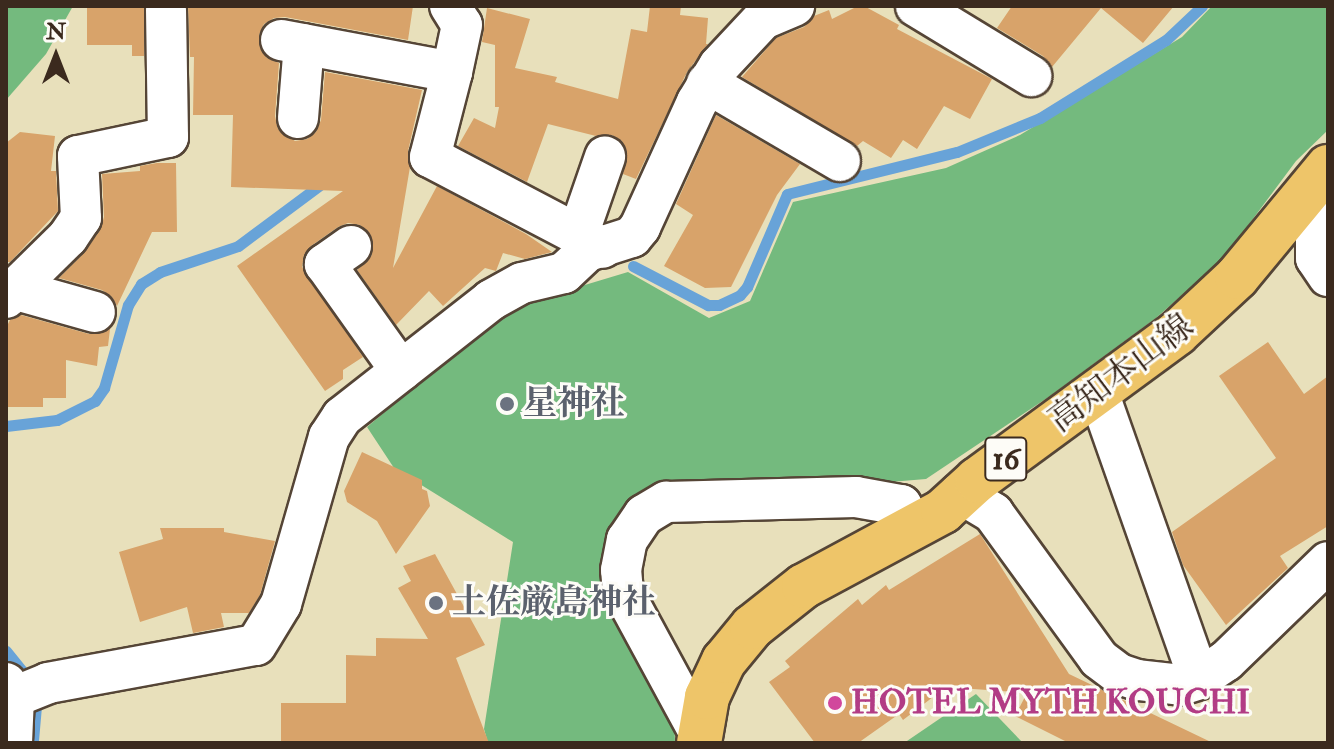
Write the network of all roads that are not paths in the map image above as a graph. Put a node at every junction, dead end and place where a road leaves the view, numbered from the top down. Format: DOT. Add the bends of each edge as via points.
graph roads {
  1 [pos="450,6"];
  2 [pos="794,6"];
  3 [pos="916,6"];
  4 [pos="166,10"];
  5 [pos="452,72"];
  6 [pos="1031,76"];
  7 [pos="707,83"];
  8 [pos="298,118"];
  9 [pos="605,157"];
  10 [pos="840,161"];
  11 [pos="1324,177"];
  12 [pos="590,241"];
  13 [pos="351,246"];
  14 [pos="1328,276"];
  15 [pos="10,294"];
  16 [pos="95,312"];
  17 [pos="401,371"];
  18 [pos="1098,392"];
  19 [pos="960,493"];
  20 [pos="914,526"];
  21 [pos="1328,562"];
  22 [pos="1199,679"];
  23 [pos="23,688"];
  24 [pos="699,738"];
  25 [pos="12,743"];
  1 -- 5 [label="street" via="462,25"];
  2 -- 7 [label="street" via="738,42"];
  3 -- 6 [label="street"];
  4 -- 15 [label="street" via="168,137 78,156 81,218"];
  5 -- 8 [label="street" via="292,42"];
  5 -- 12 [label="street" via="430,157"];
  7 -- 10 [label="street"];
  7 -- 12 [label="street" via="640,227 624,241"];
  9 -- 12 [label="street"];
  11 -- 14 [label="street" via="1316,258"];
  11 -- 18 [label="main road, 高知本山線 / 16" via="1210,305"];
  12 -- 17 [label="street" via="588,251 564,273 522,283 491,300"];
  13 -- 17 [label="street" via="325,264"];
  15 -- 16 [label="street"];
  17 -- 23 [label="street" via="342,417 329,437 281,604 256,645"];
  18 -- 19 [label="main road, 高知本山線 / 16"];
  18 -- 22 [label="street"];
  19 -- 20 [label="main road, 高知本山線 / 16" via="943,511"];
  19 -- 22 [label="street" via="993,513 1099,659 1138,680 1181,685"];
  20 -- 24 [label="main road, 高知本山線 / 16" via="804,586 752,627 724,661 707,697"];
  20 -- 24 [label="street" via="901,505 856,497 666,502 644,515 627,540 623,592"];
  21 -- 22 [label="street" via="1226,661"];
  23 -- 25 [label="street"];
}
